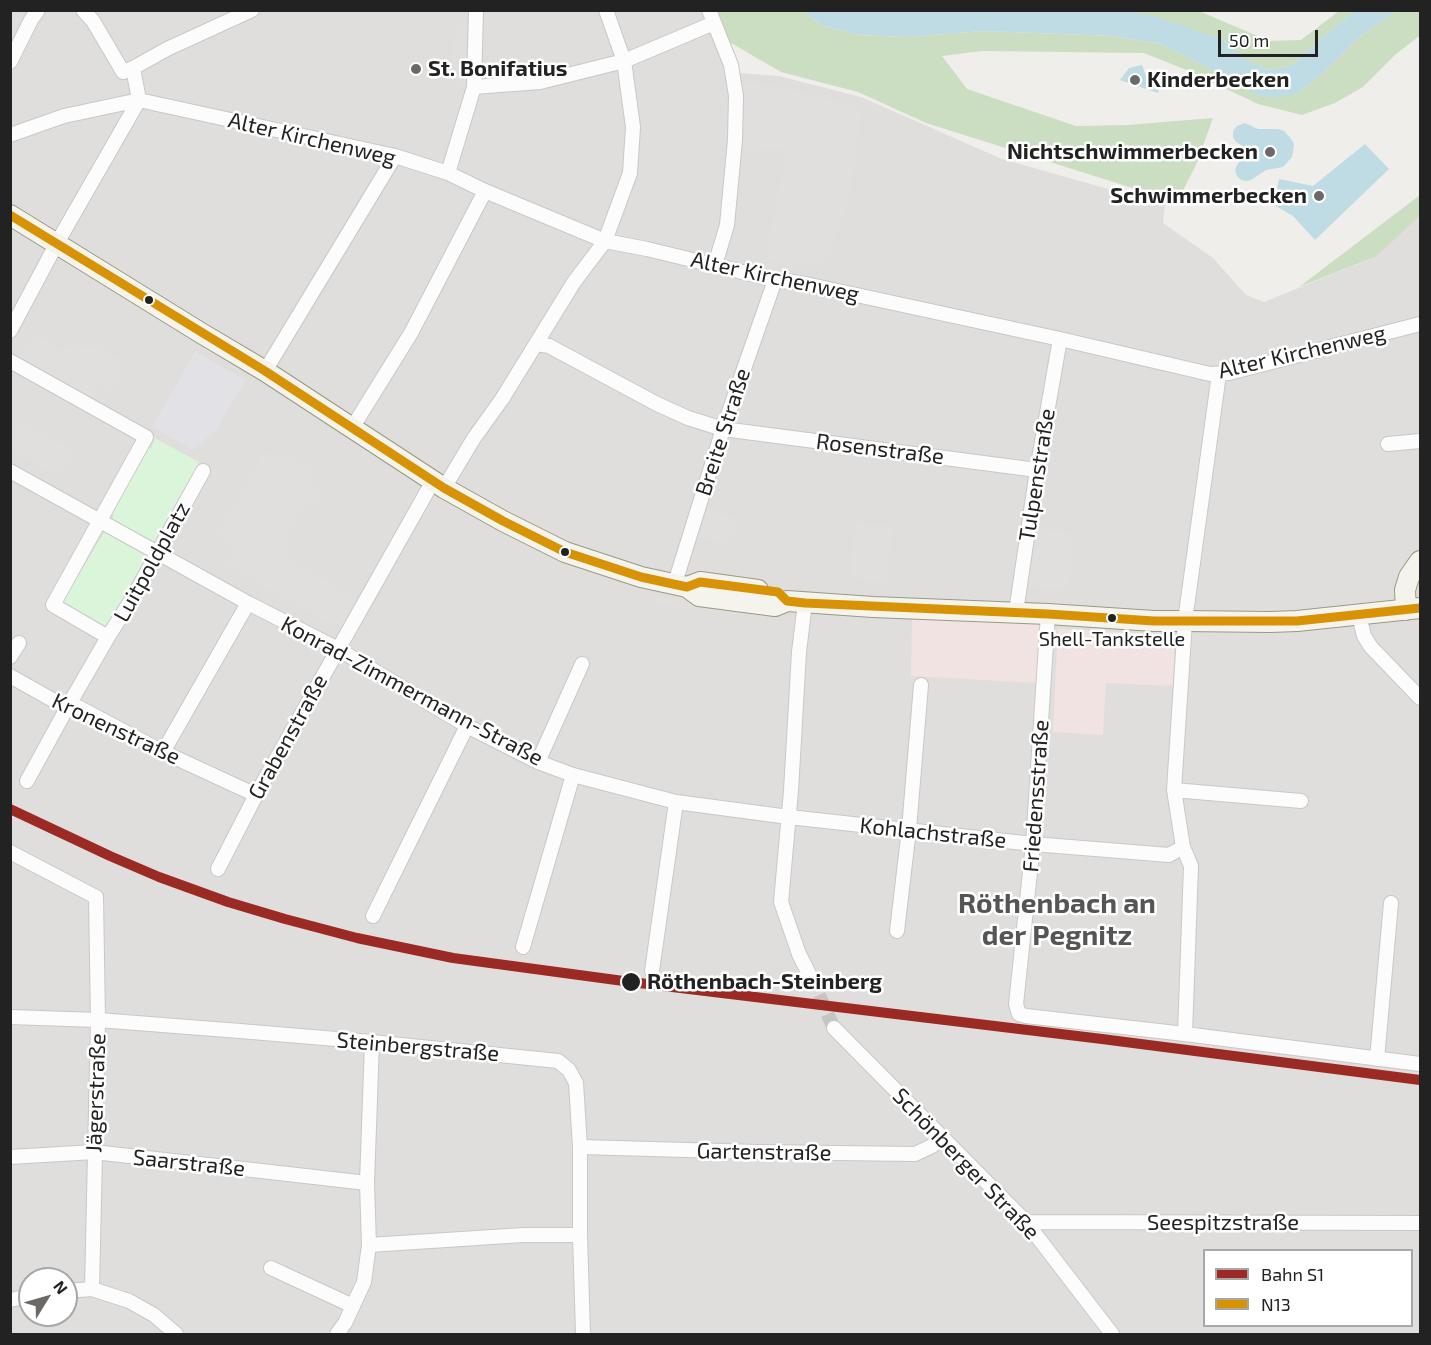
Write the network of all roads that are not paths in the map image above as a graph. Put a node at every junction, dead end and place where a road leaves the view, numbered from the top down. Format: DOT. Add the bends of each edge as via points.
graph roads {
  1 [pos="38,10"];
  2 [pos="83,10"];
  3 [pos="252,10"];
  4 [pos="476,10"];
  5 [pos="606,10"];
  6 [pos="712,17"];
  7 [pos="624,61"];
  8 [pos="10,62"];
  9 [pos="134,68"];
  10 [pos="474,87"];
  11 [pos="139,100"];
  12 [pos="10,135"];
  13 [pos="395,156"];
  14 [pos="448,173"];
  15 [pos="485,191"];
  16 [pos="10,215"];
  17 [pos="605,241"];
  18 [pos="57,243"];
  19 [pos="715,265"];
  20 [pos="775,280"];
  21 [pos="1420,324"];
  22 [pos="10,332"];
  23 [pos="1060,339"];
  24 [pos="536,344"];
  25 [pos="10,361"];
  26 [pos="265,371"];
  27 [pos="1219,374"];
  28 [pos="352,428"];
  29 [pos="723,429"];
  30 [pos="1420,441"];
  31 [pos="1388,444"];
  32 [pos="1036,470"];
  33 [pos="10,471"];
  34 [pos="203,471"];
  35 [pos="438,485"];
  36 [pos="100,520"];
  37 [pos="158,552"];
  38 [pos="1420,561"];
  39 [pos="681,586"];
  40 [pos="796,602"];
  41 [pos="248,603"];
  42 [pos="1413,608"];
  43 [pos="1016,612"];
  44 [pos="1048,614"];
  45 [pos="1359,615"];
  46 [pos="1185,621"];
  47 [pos="108,637"];
  48 [pos="19,643"];
  49 [pos="338,650"];
  50 [pos="10,657"];
  51 [pos="582,664"];
  52 [pos="10,676"];
  53 [pos="921,685"];
  54 [pos="1420,698"];
  55 [pos="67,708"];
  56 [pos="467,726"];
  57 [pos="163,752"];
  58 [pos="538,762"];
  59 [pos="573,775"];
  60 [pos="27,781"];
  61 [pos="1174,790"];
  62 [pos="256,795"];
  63 [pos="1301,801"];
  64 [pos="676,802"];
  65 [pos="789,817"];
  66 [pos="909,830"];
  67 [pos="1034,844"];
  68 [pos="1183,848"];
  69 [pos="10,852"];
  70 [pos="218,869"];
  71 [pos="1391,903"];
  72 [pos="373,916"];
  73 [pos="897,931"];
  74 [pos="523,947"];
  75 [pos="652,971"];
  76 [pos="810,976"];
  77 [pos="10,1017"];
  78 [pos="98,1020"];
  79 [pos="834,1028"];
  80 [pos="1185,1034"];
  81 [pos="372,1042"];
  82 [pos="1377,1059"];
  83 [pos="1420,1064"];
  84 [pos="942,1137"];
  85 [pos="580,1147"];
  86 [pos="94,1152"];
  87 [pos="10,1157"];
  88 [pos="367,1183"];
  89 [pos="1026,1222"];
  90 [pos="1420,1223"];
  91 [pos="580,1235"];
  92 [pos="369,1245"];
  93 [pos="270,1268"];
  94 [pos="92,1289"];
  95 [pos="78,1290"];
  96 [pos="353,1306"];
  97 [pos="176,1335"];
  98 [pos="337,1335"];
  99 [pos="584,1335"];
  100 [pos="1112,1335"];
  1 -- 8 [label="street"];
  2 -- 9 [label="street" via="123,72"];
  3 -- 9 [label="street"];
  4 -- 10 [label="street"];
  5 -- 7 [label="street, Grabenstraße"];
  6 -- 7 [label="street"];
  6 -- 19 [label="street" via="731,65 736,96 727,225"];
  7 -- 10 [label="street" via="540,82"];
  7 -- 17 [label="street, Grabenstraße" via="633,127 630,173"];
  9 -- 11 [label="street"];
  10 -- 14 [label="street"];
  11 -- 12 [label="street" via="64,116"];
  11 -- 13 [label="street, Alter Kirchenweg"];
  11 -- 18 [label="street"];
  13 -- 14 [label="street, Alter Kirchenweg"];
  13 -- 26 [label="street"];
  14 -- 15 [label="street, Alter Kirchenweg"];
  15 -- 17 [label="street, Alter Kirchenweg"];
  15 -- 28 [label="street" via="411,333"];
  16 -- 18 [label="main road"];
  17 -- 19 [label="street, Alter Kirchenweg"];
  17 -- 24 [label="street, Grabenstraße"];
  18 -- 22 [label="street"];
  18 -- 26 [label="main road"];
  19 -- 20 [label="street, Alter Kirchenweg"];
  20 -- 23 [label="street, Alter Kirchenweg"];
  20 -- 29 [label="street, Breite Straße"];
  21 -- 27 [label="street, Alter Kirchenweg"];
  23 -- 27 [label="street, Alter Kirchenweg"];
  23 -- 32 [label="street, Tulpenstraße"];
  24 -- 29 [label="street" via="549,346 657,404"];
  24 -- 35 [label="street, Grabenstraße"];
  25 -- 36 [label="street" via="146,437"];
  26 -- 28 [label="main road"];
  27 -- 46 [label="street"];
  28 -- 35 [label="main road"];
  29 -- 32 [label="street, Rosenstraße"];
  29 -- 39 [label="street, Breite Straße"];
  30 -- 31 [label="street"];
  32 -- 43 [label="street, Tulpenstraße"];
  33 -- 36 [label="street, Konrad-Zimmermann-Straße"];
  34 -- 37 [label="street, Luitpoldplatz"];
  35 -- 39 [label="main road" via="565,552"];
  35 -- 49 [label="street, Grabenstraße"];
  36 -- 37 [label="street, Konrad-Zimmermann-Straße"];
  36 -- 47 [label="street, Luitpoldplatz" via="53,605"];
  37 -- 41 [label="street, Konrad-Zimmermann-Straße"];
  37 -- 47 [label="street, Luitpoldplatz"];
  38 -- 42 [label="main road" via="1405,590"];
  39 -- 40 [label="main road" via="699,596 775,606"];
  40 -- 43 [label="main road"];
  40 -- 65 [label="street" via="799,652"];
  41 -- 49 [label="street, Konrad-Zimmermann-Straße"];
  41 -- 57 [label="street"];
  42 -- 45 [label="main road"];
  43 -- 44 [label="main road"];
  44 -- 46 [label="main road"];
  44 -- 67 [label="street, Friedensstraße"];
  45 -- 46 [label="main road" via="1270,622"];
  45 -- 54 [label="street" via="1371,647"];
  46 -- 61 [label="street"];
  47 -- 55 [label="street"];
  48 -- 50 [label="street"];
  49 -- 56 [label="street, Konrad-Zimmermann-Straße"];
  49 -- 62 [label="street, Grabenstraße"];
  51 -- 58 [label="street"];
  52 -- 55 [label="street, Kronenstraße"];
  53 -- 66 [label="street"];
  55 -- 57 [label="street, Kronenstraße" via="78,707"];
  55 -- 60 [label="street"];
  56 -- 58 [label="street, Konrad-Zimmermann-Straße"];
  56 -- 72 [label="street"];
  57 -- 62 [label="street, Kronenstraße"];
  58 -- 59 [label="street, Konrad-Zimmermann-Straße"];
  59 -- 64 [label="street, Konrad-Zimmermann-Straße"];
  59 -- 74 [label="street"];
  61 -- 63 [label="street"];
  61 -- 68 [label="street"];
  62 -- 70 [label="street, Grabenstraße"];
  64 -- 65 [label="street, Konrad-Zimmermann-Straße"];
  64 -- 75 [label="street"];
  65 -- 66 [label="street, Kohlachstraße"];
  65 -- 76 [label="street" via="781,902"];
  66 -- 67 [label="street, Kohlachstraße"];
  66 -- 73 [label="street"];
  67 -- 68 [label="street, Kohlachstraße" via="1169,855"];
  67 -- 80 [label="street, Friedensstraße" via="1016,1004 1019,1014"];
  68 -- 80 [label="street" via="1191,866"];
  69 -- 78 [label="street, Jägerstraße" via="96,897"];
  71 -- 82 [label="street"];
  77 -- 78 [label="street, Steinbergstraße"];
  78 -- 81 [label="street, Steinbergstraße"];
  78 -- 86 [label="street, Jägerstraße"];
  79 -- 84 [label="street, Schönberger Straße"];
  80 -- 82 [label="street"];
  81 -- 85 [label="street, Steinbergstraße" via="558,1061 576,1083"];
  81 -- 88 [label="street"];
  82 -- 83 [label="street"];
  84 -- 85 [label="street, Gartenstraße" via="915,1154"];
  84 -- 89 [label="street, Schönberger Straße"];
  85 -- 91 [label="street, Steinbergstraße"];
  86 -- 87 [label="street, Saarstraße"];
  86 -- 88 [label="street, Saarstraße"];
  86 -- 94 [label="street, Jägerstraße"];
  88 -- 92 [label="street"];
  89 -- 90 [label="street, Seespitzstraße"];
  89 -- 100 [label="street, Schönberger Straße"];
  91 -- 92 [label="street"];
  91 -- 99 [label="street, Steinbergstraße"];
  92 -- 96 [label="street" via="364,1282"];
  93 -- 96 [label="street"];
  94 -- 95 [label="street"];
  94 -- 97 [label="street" via="129,1301 154,1315"];
  96 -- 98 [label="street"];
}
